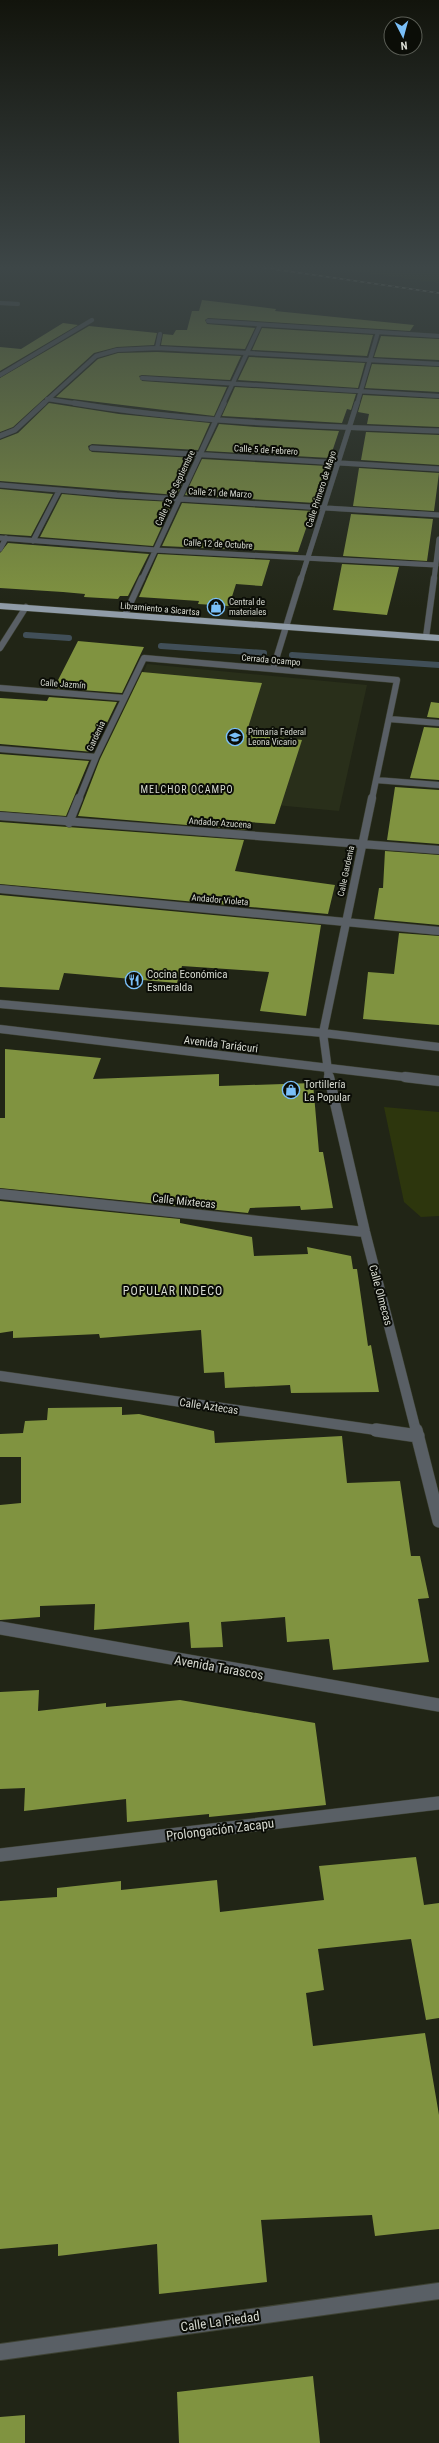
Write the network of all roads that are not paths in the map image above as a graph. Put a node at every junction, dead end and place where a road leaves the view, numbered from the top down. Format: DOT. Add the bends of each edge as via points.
graph roads {
  1 [pos="69,380"];
  2 [pos="172,380"];
  3 [pos="234,380"];
  4 [pos="363,380"];
  5 [pos="232,384"];
  6 [pos="360,391"];
  7 [pos="439,396"];
  8 [pos="48,399"];
  9 [pos="215,420"];
  10 [pos="349,427"];
  11 [pos="439,432"];
  12 [pos="0,436"];
  13 [pos="92,448"];
  14 [pos="199,454"];
  15 [pos="338,463"];
  16 [pos="439,469"];
  17 [pos="0,485"];
  18 [pos="59,490"];
  19 [pos="177,499"];
  20 [pos="322,508"];
  21 [pos="439,516"];
  22 [pos="3,538"];
  23 [pos="439,539"];
  24 [pos="33,541"];
  25 [pos="0,549"];
  26 [pos="155,550"];
  27 [pos="308,559"];
  28 [pos="436,565"];
  29 [pos="0,606"];
  30 [pos="26,607"];
  31 [pos="125,615"];
  32 [pos="287,628"];
  33 [pos="426,637"];
  34 [pos="439,638"];
  35 [pos="0,648"];
  36 [pos="144,658"];
  37 [pos="273,669"];
  38 [pos="397,680"];
  39 [pos="0,688"];
  40 [pos="124,698"];
  41 [pos="389,718"];
  42 [pos="439,723"];
  43 [pos="0,749"];
  44 [pos="96,757"];
  45 [pos="376,780"];
  46 [pos="439,785"];
  47 [pos="0,816"];
  48 [pos="69,823"];
  49 [pos="363,842"];
  50 [pos="439,850"];
  51 [pos="0,889"];
  52 [pos="346,922"];
  53 [pos="439,931"];
  54 [pos="0,1004"];
  55 [pos="0,1029"];
  56 [pos="323,1034"];
  57 [pos="439,1047"];
  58 [pos="327,1068"];
  59 [pos="439,1081"];
  60 [pos="0,1194"];
  61 [pos="365,1232"];
  62 [pos="0,1376"];
  63 [pos="418,1436"];
  64 [pos="439,1521"];
  65 [pos="0,1628"];
  66 [pos="439,1705"];
  67 [pos="439,1803"];
  68 [pos="0,1855"];
  69 [pos="439,2291"];
  70 [pos="0,2352"];
  1 -- 8 [label="street"];
  2 -- 5 [label="street"];
  3 -- 5 [label="street, Calle 13 de Septiembre"];
  4 -- 6 [label="street, Calle Primero de Mayo"];
  5 -- 6 [label="street"];
  5 -- 9 [label="street, Calle 13 de Septiembre"];
  6 -- 7 [label="street"];
  6 -- 10 [label="street, Calle Primero de Mayo"];
  8 -- 9 [label="street" via="132,413"];
  8 -- 12 [label="street" via="14,430"];
  9 -- 10 [label="street"];
  9 -- 14 [label="street, Calle 13 de Septiembre"];
  10 -- 11 [label="street"];
  10 -- 15 [label="street, Calle Primero de Mayo"];
  13 -- 14 [label="street, Calle 5 de Febrero"];
  14 -- 15 [label="street, Calle 5 de Febrero"];
  14 -- 19 [label="street, Calle 13 de Septiembre"];
  15 -- 16 [label="street, Calle 5 de Febrero"];
  15 -- 20 [label="street, Calle Primero de Mayo"];
  17 -- 18 [label="street, Calle 21 de Marzo"];
  18 -- 19 [label="street, Calle 21 de Marzo"];
  18 -- 24 [label="street"];
  19 -- 20 [label="street, Calle 21 de Marzo"];
  19 -- 26 [label="street, Calle 13 de Septiembre"];
  20 -- 21 [label="street, Calle 21 de Marzo"];
  20 -- 27 [label="street, Calle Primero de Mayo"];
  22 -- 24 [label="street, Calle 12 de Octubre"];
  22 -- 25 [label="street"];
  23 -- 28 [label="street"];
  24 -- 26 [label="street, Calle 12 de Octubre"];
  26 -- 27 [label="street, Calle 12 de Octubre"];
  26 -- 31 [label="street, Calle 13 de Septiembre"];
  27 -- 28 [label="street, Calle 12 de Octubre"];
  27 -- 32 [label="street, Calle Primero de Mayo"];
  28 -- 33 [label="street"];
  29 -- 30 [label="main road, Libramiento a Sicartsa"];
  30 -- 31 [label="main road, Libramiento a Sicartsa"];
  30 -- 35 [label="street"];
  31 -- 32 [label="main road, Libramiento a Sicartsa"];
  32 -- 33 [label="main road, Libramiento a Sicartsa"];
  32 -- 37 [label="street, Calle Primero de Mayo"];
  33 -- 34 [label="main road, Libramiento a Sicartsa"];
  36 -- 37 [label="street, Cerrada Ocampo"];
  36 -- 40 [label="street, Gardenia"];
  37 -- 38 [label="street, Cerrada Ocampo"];
  38 -- 41 [label="street, Calle Gardenia"];
  39 -- 40 [label="street, Calle Jazmín"];
  40 -- 44 [label="street, Gardenia"];
  41 -- 42 [label="street"];
  41 -- 45 [label="street, Calle Gardenia"];
  43 -- 44 [label="street"];
  44 -- 48 [label="street, Gardenia"];
  45 -- 46 [label="street"];
  45 -- 49 [label="street, Calle Gardenia"];
  47 -- 48 [label="street, Andador Azucena"];
  48 -- 49 [label="street, Andador Azucena"];
  49 -- 50 [label="street, Andador Azucena"];
  49 -- 52 [label="street, Calle Gardenia"];
  51 -- 52 [label="street, Andador Violeta"];
  52 -- 53 [label="street, Andador Violeta"];
  52 -- 56 [label="street, Calle Gardenia"];
  54 -- 56 [label="street, Avenida Tariácuri"];
  55 -- 58 [label="street, Avenida Tariácuri"];
  56 -- 57 [label="street, Avenida Tariácuri"];
  56 -- 58 [label="street, Calle Gardenia"];
  58 -- 59 [label="street, Avenida Tariácuri"];
  58 -- 61 [label="street, Calle Olmecas"];
  60 -- 61 [label="street, Calle Mixtecas"];
  61 -- 63 [label="street, Calle Olmecas"];
  62 -- 63 [label="street, Calle Aztecas"];
  63 -- 64 [label="street, Calle Olmecas"];
  65 -- 66 [label="street, Avenida Tarascos"];
  67 -- 68 [label="street, Prolongación Zacapu"];
  69 -- 70 [label="street, Calle La Piedad"];
}
